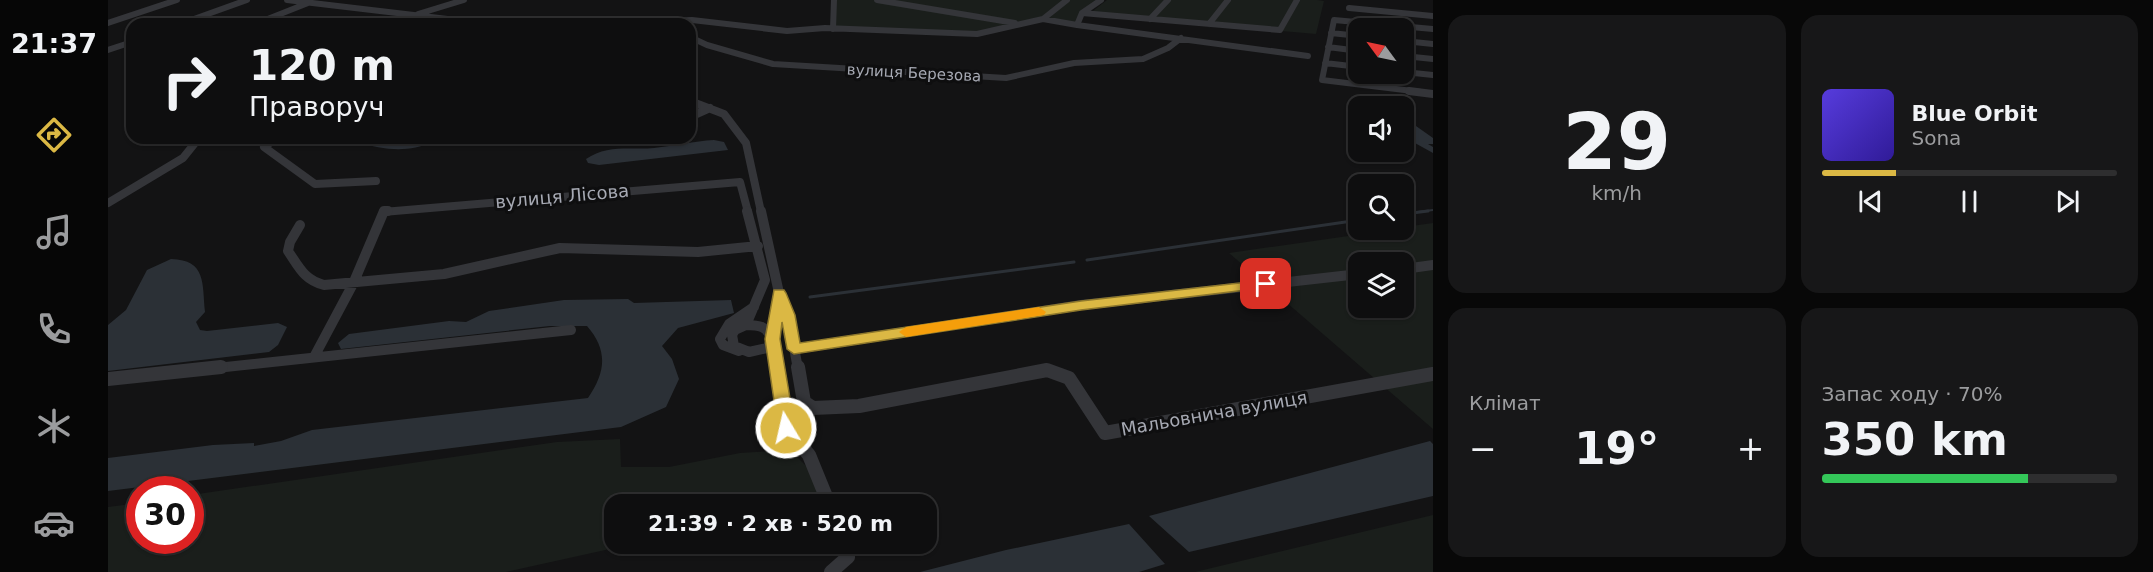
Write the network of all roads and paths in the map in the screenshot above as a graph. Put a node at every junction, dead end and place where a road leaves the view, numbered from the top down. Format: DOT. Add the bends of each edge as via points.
graph roads {
  1 [pos="177,0"];
  2 [pos="247,0"];
  3 [pos="287,0"];
  4 [pos="464,0"];
  5 [pos="834,0"];
  6 [pos="877,0"];
  7 [pos="1067,0"];
  8 [pos="1101,0"];
  9 [pos="1168,0"];
  10 [pos="1228,0"];
  11 [pos="1297,0"];
  12 [pos="309,3"];
  13 [pos="961,5"];
  14 [pos="1349,8"];
  15 [pos="954,13"];
  16 [pos="1082,13"];
  17 [pos="414,15"];
  18 [pos="422,16"];
  19 [pos="1433,16"];
  20 [pos="197,18"];
  21 [pos="270,18"];
  22 [pos="418,18"];
  23 [pos="439,18"];
  24 [pos="1042,19"];
  25 [pos="1150,19"];
  26 [pos="696,20"];
  27 [pos="108,23"];
  28 [pos="1018,24"];
  29 [pos="1209,24"];
  30 [pos="1077,25"];
  31 [pos="833,29"];
  32 [pos="1433,30"];
  33 [pos="1331,33"];
  34 [pos="1348,35"];
  35 [pos="1181,38"];
  36 [pos="696,40"];
  37 [pos="1414,42"];
  38 [pos="126,44"];
  39 [pos="1433,44"];
  40 [pos="1328,47"];
  41 [pos="108,50"];
  42 [pos="1348,50"];
  43 [pos="1308,56"];
  44 [pos="1414,57"];
  45 [pos="1433,59"];
  46 [pos="1325,63"];
  47 [pos="1348,66"];
  48 [pos="1414,73"];
  49 [pos="1433,75"];
  50 [pos="1433,94"];
  51 [pos="696,103"];
  52 [pos="710,108"];
  53 [pos="696,114"];
  54 [pos="194,144"];
  55 [pos="268,144"];
  56 [pos="376,181"];
  57 [pos="108,203"];
  58 [pos="300,225"];
  59 [pos="758,246"];
  60 [pos="1433,265"];
  61 [pos="1414,267"];
  62 [pos="1348,275"];
  63 [pos="353,284"];
  64 [pos="779,293"];
  65 [pos="754,307"];
  66 [pos="776,309"];
  67 [pos="750,325"];
  68 [pos="571,330"];
  69 [pos="772,339"];
  70 [pos="794,349"];
  71 [pos="742,351"];
  72 [pos="314,357"];
  73 [pos="1433,374"];
  74 [pos="108,379"];
  75 [pos="825,494"];
  76 [pos="847,554"];
  77 [pos="831,572"];
  1 -- 27 [label="street"];
  2 -- 20 [label="street"];
  3 -- 12 [label="street"];
  4 -- 17 [label="street"];
  5 -- 31 [label="street"];
  6 -- 15 [label="street"];
  7 -- 24 [label="street"];
  8 -- 16 [label="street"];
  9 -- 25 [label="street"];
  10 -- 29 [label="street"];
  11 -- 29 [label="street" via="1280,30"];
  12 -- 17 [label="street"];
  12 -- 21 [label="street"];
  13 -- 15 [label="street"];
  14 -- 19 [label="street"];
  15 -- 28 [label="street"];
  16 -- 25 [label="street"];
  16 -- 30 [label="street"];
  17 -- 18 [label="street"];
  18 -- 22 [label="street"];
  18 -- 23 [label="street"];
  24 -- 28 [label="street"];
  24 -- 30 [label="street"];
  25 -- 29 [label="street"];
  26 -- 31 [label="street" via="787,31"];
  28 -- 31 [label="street" via="977,34"];
  30 -- 35 [label="street"];
  32 -- 33 [label="street" via="1334,20"];
  33 -- 34 [label="street"];
  33 -- 40 [label="street"];
  35 -- 36 [label="street, вулиця Березова" via="1140,61 1074,63 1027,76 994,78 774,64"];
  35 -- 43 [label="street"];
  37 -- 39 [label="street"];
  38 -- 41 [label="street"];
  40 -- 42 [label="street"];
  40 -- 46 [label="street"];
  44 -- 45 [label="street"];
  46 -- 47 [label="street"];
  46 -- 50 [label="street" via="1322,80"];
  48 -- 49 [label="street"];
  51 -- 52 [label="street"];
  52 -- 53 [label="street"];
  52 -- 64 [label="street" via="724,114 746,143"];
  54 -- 57 [label="street" via="183,158"];
  55 -- 56 [label="street" via="264,147 315,184"];
  58 -- 63 [label="street" via="288,251 305,277 324,285"];
  59 -- 63 [label="street" via="698,252 560,248 444,274"];
  59 -- 63 [label="street, вулиця Лісова" via="740,182 384,211"];
  59 -- 65 [label="street" via="765,280"];
  60 -- 61 [label="street"];
  62 -- 70 [label="street" via="1081,305"];
  63 -- 72 [label="street"];
  64 -- 66 [label="street"];
  64 -- 70 [label="street" via="788,315"];
  65 -- 67 [label="street"];
  65 -- 71 [label="street" via="733,319 720,339 732,350"];
  66 -- 67 [label="street"];
  66 -- 69 [label="street"];
  67 -- 69 [label="street" via="765,327"];
  67 -- 71 [label="street" via="740,327 732,335 732,344"];
  68 -- 72 [label="street"];
  69 -- 71 [label="street" via="762,351"];
  69 -- 75 [label="street" via="786,428 809,455"];
  70 -- 73 [label="street, Мальовнича вулиця" via="804,402 813,408 860,406 1047,370 1069,378 1105,433"];
  72 -- 74 [label="street"];
  76 -- 77 [label="street"];
}
